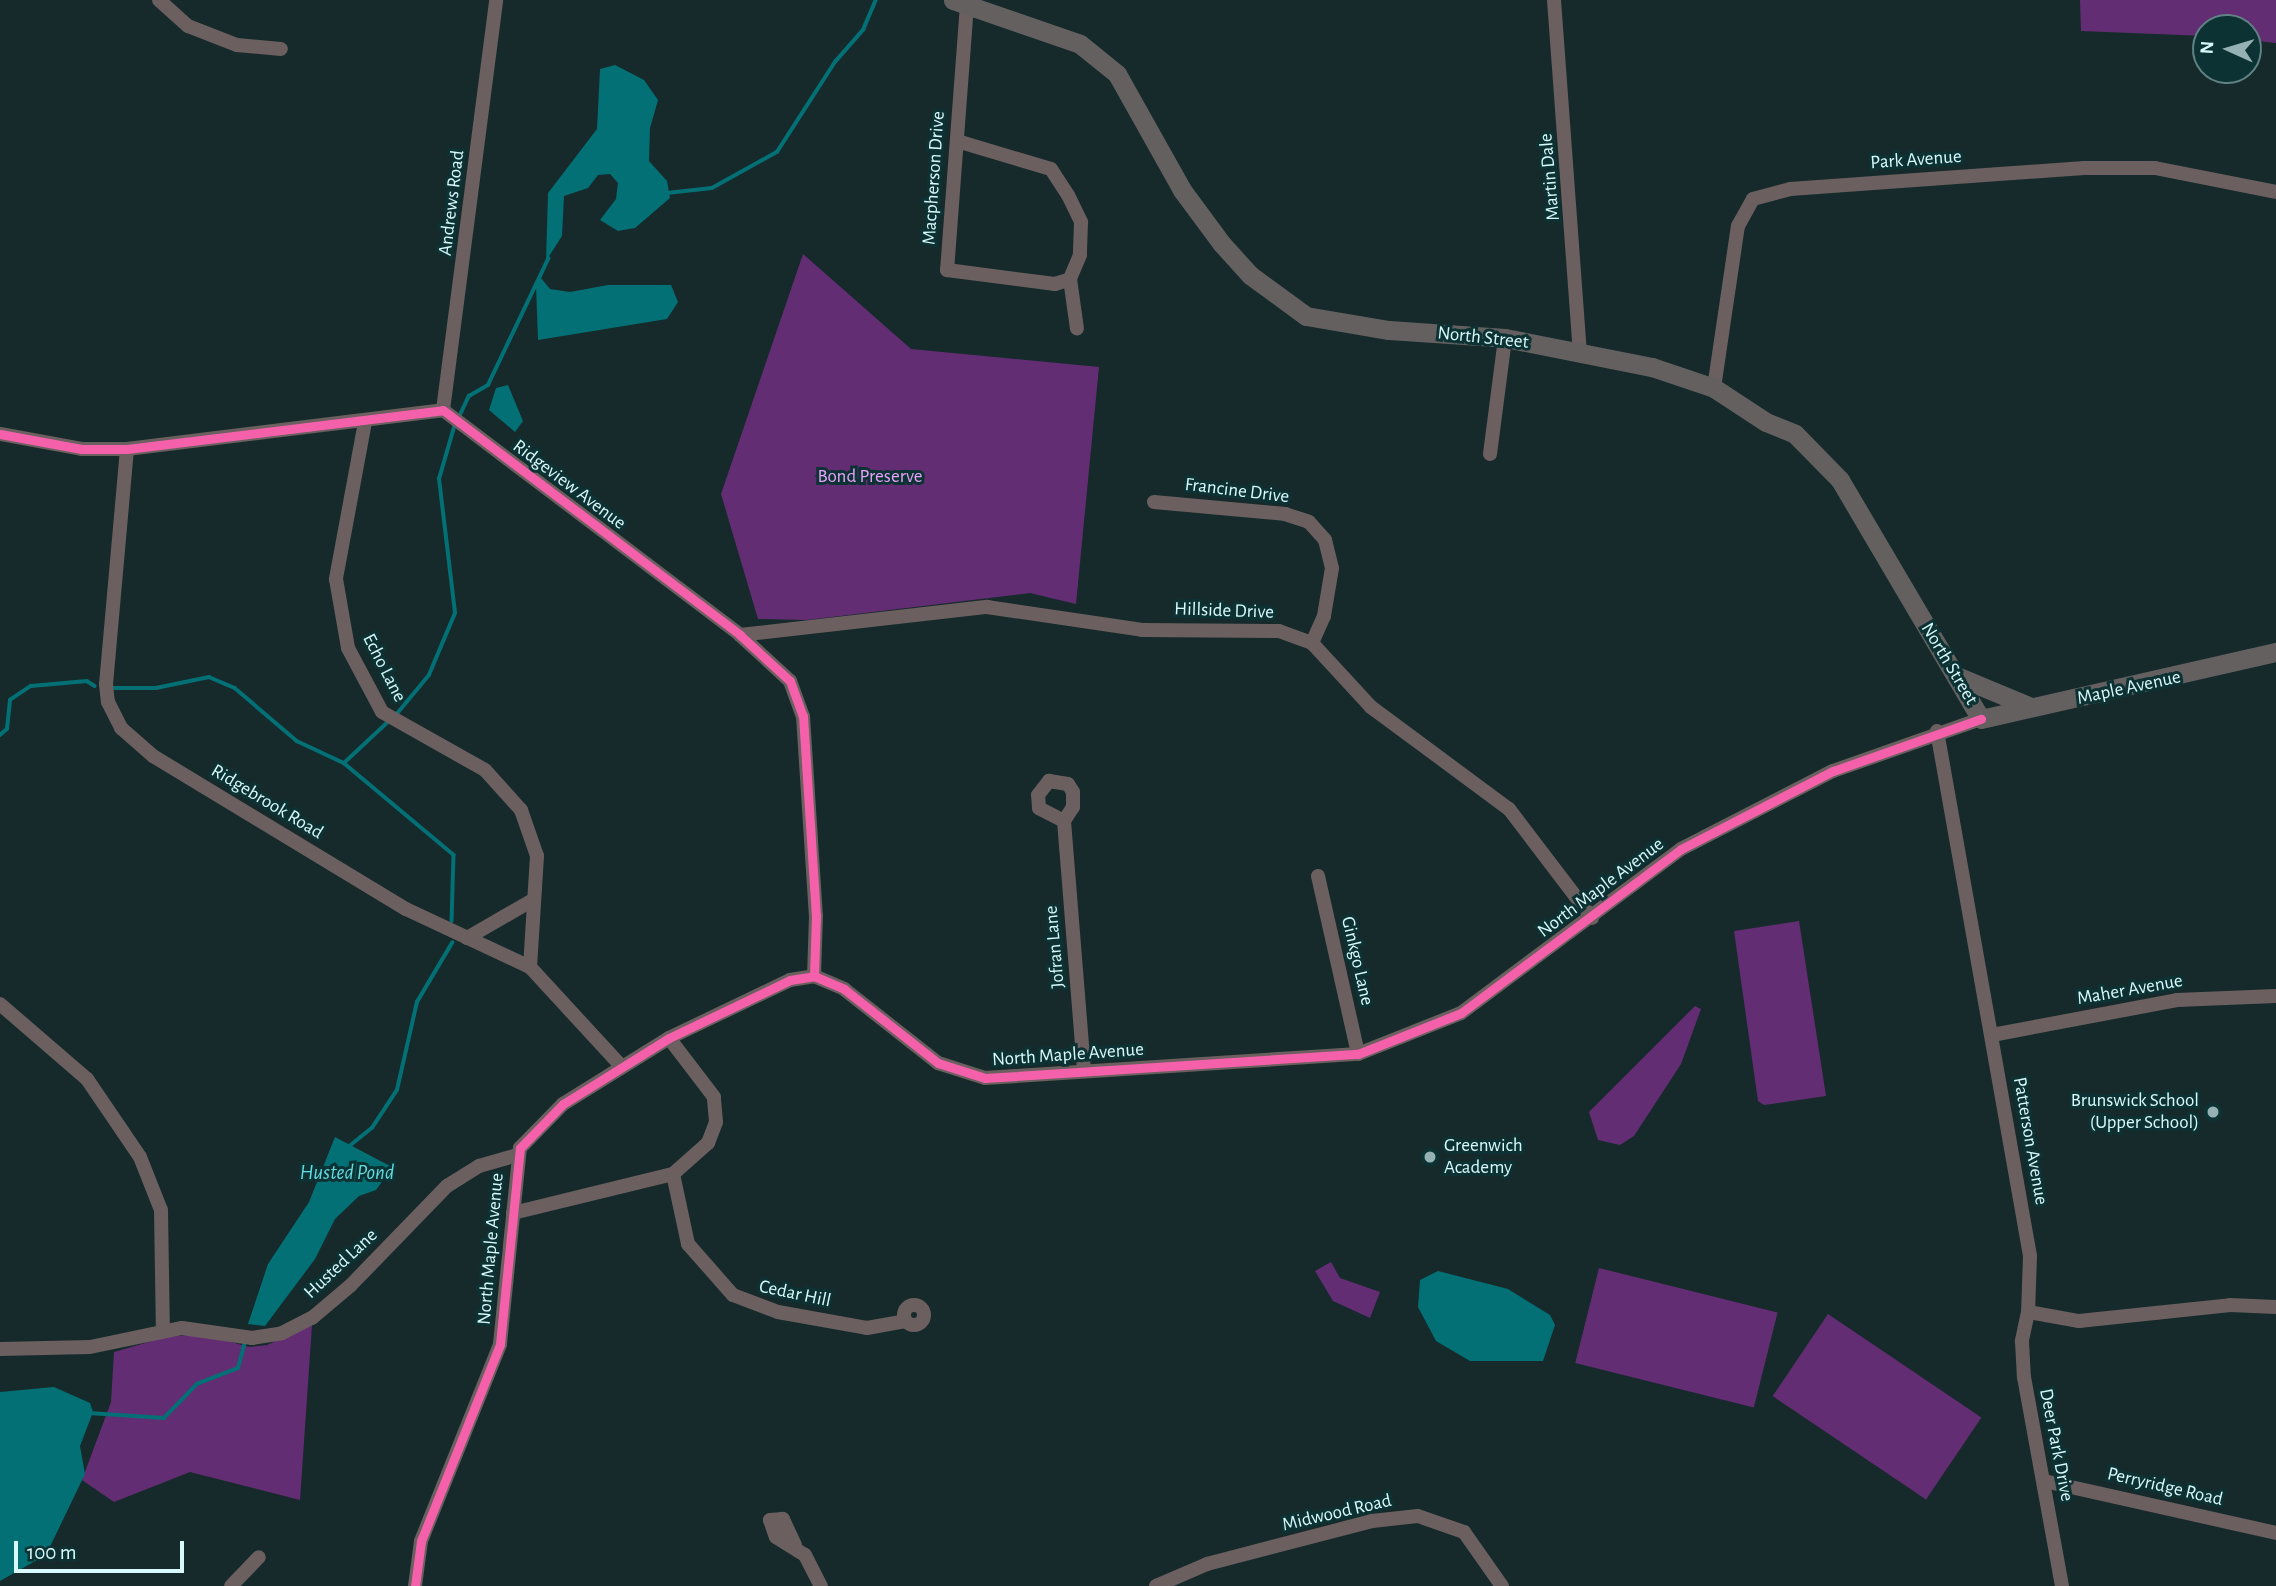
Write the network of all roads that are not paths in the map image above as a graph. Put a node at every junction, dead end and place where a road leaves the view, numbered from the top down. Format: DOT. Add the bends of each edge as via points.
graph roads {
  1 [pos="159,0"];
  2 [pos="496,0"];
  3 [pos="1554,0"];
  4 [pos="960,3"];
  5 [pos="281,49"];
  6 [pos="957,141"];
  7 [pos="2276,192"];
  8 [pos="1070,279"];
  9 [pos="1077,329"];
  10 [pos="1505,338"];
  11 [pos="1580,350"];
  12 [pos="1714,388"];
  13 [pos="452,417"];
  14 [pos="365,422"];
  15 [pos="0,434"];
  16 [pos="127,449"];
  17 [pos="1490,454"];
  18 [pos="1154,502"];
  19 [pos="740,635"];
  20 [pos="1312,643"];
  21 [pos="2276,652"];
  22 [pos="1956,674"];
  23 [pos="2036,708"];
  24 [pos="1981,719"];
  25 [pos="1937,731"];
  26 [pos="1064,821"];
  27 [pos="1318,876"];
  28 [pos="531,901"];
  29 [pos="1592,918"];
  30 [pos="467,938"];
  31 [pos="530,968"];
  32 [pos="814,976"];
  33 [pos="2276,996"];
  34 [pos="0,1004"];
  35 [pos="1992,1035"];
  36 [pos="669,1038"];
  37 [pos="1358,1054"];
  38 [pos="622,1067"];
  39 [pos="1084,1070"];
  40 [pos="517,1155"];
  41 [pos="673,1174"];
  42 [pos="513,1213"];
  43 [pos="2276,1307"];
  44 [pos="2028,1312"];
  45 [pos="905,1321"];
  46 [pos="163,1331"];
  47 [pos="0,1349"];
  48 [pos="2044,1481"];
  49 [pos="2276,1533"];
  50 [pos="795,1545"];
  51 [pos="259,1557"];
  52 [pos="232,1586"];
  53 [pos="415,1586"];
  54 [pos="821,1586"];
  55 [pos="1156,1586"];
  56 [pos="1502,1586"];
  57 [pos="2062,1586"];
  1 -- 5 [label="street" via="187,26 237,45"];
  2 -- 13 [label="street, Andrews Road"];
  3 -- 11 [label="street, Martin Dale"];
  4 -- 6 [label="street, Macpherson Drive"];
  4 -- 10 [label="main road, North Street" via="1069,38 1117,74 1182,190 1241,265 1306,316 1342,324"];
  6 -- 8 [label="street" via="1051,169 1080,222 1080,256"];
  6 -- 8 [label="street, Macpherson Drive" via="947,270 1055,284"];
  7 -- 12 [label="street, Park Avenue" via="2155,168 2084,168 1770,193 1753,199 1738,226"];
  8 -- 9 [label="street"];
  10 -- 11 [label="main road, North Street"];
  10 -- 17 [label="street"];
  11 -- 12 [label="main road, North Street"];
  12 -- 22 [label="main road, North Street" via="1766,422 1795,434 1830,467"];
  13 -- 14 [label="street"];
  13 -- 19 [label="street, Ridgeview Avenue"];
  14 -- 16 [label="street"];
  14 -- 28 [label="street, Echo Lane" via="336,579 348,648 382,712 395,724 485,770 522,810 537,856"];
  15 -- 16 [label="street" via="82,449"];
  16 -- 30 [label="street, Ridgebrook Road" via="106,684 108,702 121,728 153,756 407,909"];
  18 -- 20 [label="street, Francine Drive" via="1285,514 1309,522 1325,541 1332,568 1324,616"];
  19 -- 20 [label="street, Hillside Drive" via="987,607 1142,629 1279,631"];
  19 -- 32 [label="street, Ridgeview Avenue" via="790,681 803,716 816,916"];
  20 -- 29 [label="street, Hillside Drive" via="1371,707 1509,809"];
  21 -- 23 [label="main road, Maple Avenue"];
  22 -- 23 [label="main road" via="1983,691"];
  22 -- 24 [label="main road, North Street"];
  23 -- 24 [label="main road, Maple Avenue"];
  24 -- 25 [label="street, North Maple Avenue"];
  25 -- 29 [label="street, North Maple Avenue" via="1833,771 1681,849"];
  25 -- 35 [label="street, Patterson Avenue"];
  26 -- 39 [label="street, Jofran Lane"];
  27 -- 37 [label="street, Ginkgo Lane"];
  28 -- 30 [label="street"];
  28 -- 31 [label="street, Echo Lane"];
  29 -- 37 [label="street, North Maple Avenue" via="1461,1013"];
  30 -- 31 [label="street, Ridgebrook Road"];
  31 -- 38 [label="street, Ridgebrook Road"];
  32 -- 36 [label="street, North Maple Avenue" via="790,980"];
  32 -- 39 [label="street, North Maple Avenue" via="844,989 938,1063 961,1073 985,1078"];
  33 -- 35 [label="street, Maher Avenue" via="2177,1000"];
  34 -- 46 [label="street" via="88,1079 140,1157 161,1209"];
  35 -- 44 [label="street, Patterson Avenue" via="2030,1256"];
  36 -- 38 [label="street, North Maple Avenue"];
  36 -- 41 [label="street" via="714,1097 716,1122 708,1143"];
  37 -- 39 [label="street, North Maple Avenue"];
  38 -- 40 [label="street, North Maple Avenue" via="541,1123"];
  40 -- 42 [label="street, North Maple Avenue"];
  40 -- 46 [label="street, Husted Lane" via="479,1166 447,1186 327,1307 282,1333 252,1338 206,1329"];
  41 -- 42 [label="street"];
  41 -- 45 [label="street, Cedar Hill" via="688,1244 733,1295 778,1312 867,1328"];
  42 -- 53 [label="street, North Maple Avenue" via="500,1344 421,1541"];
  43 -- 44 [label="street" via="2230,1305 2079,1321"];
  44 -- 48 [label="street, Deer Park Drive" via="2022,1341 2024,1377"];
  46 -- 47 [label="street, Husted Lane" via="90,1347"];
  48 -- 49 [label="street, Perryridge Road"];
  48 -- 57 [label="street, Deer Park Drive"];
  50 -- 54 [label="street"];
  51 -- 52 [label="street"];
  55 -- 56 [label="street, Midwood Road" via="1207,1564 1373,1521 1418,1516 1464,1532"];
}
